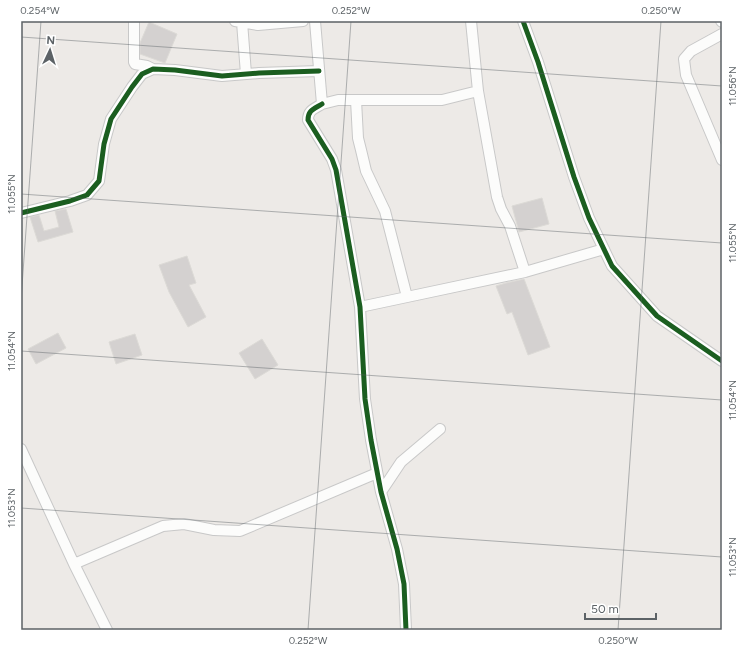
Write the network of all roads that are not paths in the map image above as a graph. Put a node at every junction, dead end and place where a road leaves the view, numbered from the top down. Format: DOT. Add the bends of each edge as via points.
graph roads {
  1 [pos="134,21"];
  2 [pos="303,21"];
  3 [pos="316,21"];
  4 [pos="471,21"];
  5 [pos="523,21"];
  6 [pos="239,22"];
  7 [pos="722,34"];
  8 [pos="153,69"];
  9 [pos="319,71"];
  10 [pos="246,74"];
  11 [pos="478,91"];
  12 [pos="356,100"];
  13 [pos="322,104"];
  14 [pos="722,160"];
  15 [pos="21,211"];
  16 [pos="604,249"];
  17 [pos="525,272"];
  18 [pos="407,297"];
  19 [pos="360,307"];
  20 [pos="722,361"];
  21 [pos="440,429"];
  22 [pos="21,449"];
  23 [pos="377,473"];
  24 [pos="381,492"];
  25 [pos="74,564"];
  26 [pos="107,630"];
  27 [pos="406,630"];
  1 -- 8 [label="street" via="134,62"];
  2 -- 6 [label="street" via="258,25"];
  3 -- 9 [label="street"];
  4 -- 11 [label="street"];
  5 -- 16 [label="street" via="574,177"];
  6 -- 10 [label="street"];
  7 -- 14 [label="street" via="691,51 684,60 686,74"];
  8 -- 10 [label="street" via="222,76"];
  8 -- 15 [label="street" via="142,74 111,119 104,144 99,181 87,195"];
  9 -- 10 [label="street"];
  9 -- 13 [label="street"];
  11 -- 12 [label="street" via="442,100"];
  11 -- 17 [label="street" via="497,197 510,226"];
  12 -- 13 [label="street" via="338,100"];
  12 -- 18 [label="street" via="360,150 366,171 385,211"];
  13 -- 19 [label="street" via="310,111 308,120 332,158 336,170"];
  16 -- 17 [label="street"];
  16 -- 20 [label="street" via="612,266 657,316"];
  17 -- 18 [label="street"];
  18 -- 19 [label="street"];
  19 -- 23 [label="street" via="365,398"];
  21 -- 24 [label="street" via="401,462"];
  22 -- 25 [label="street"];
  23 -- 24 [label="street"];
  23 -- 25 [label="street" via="240,531 214,530 184,524 163,526"];
  24 -- 27 [label="street" via="404,584"];
  25 -- 26 [label="street"];
}
